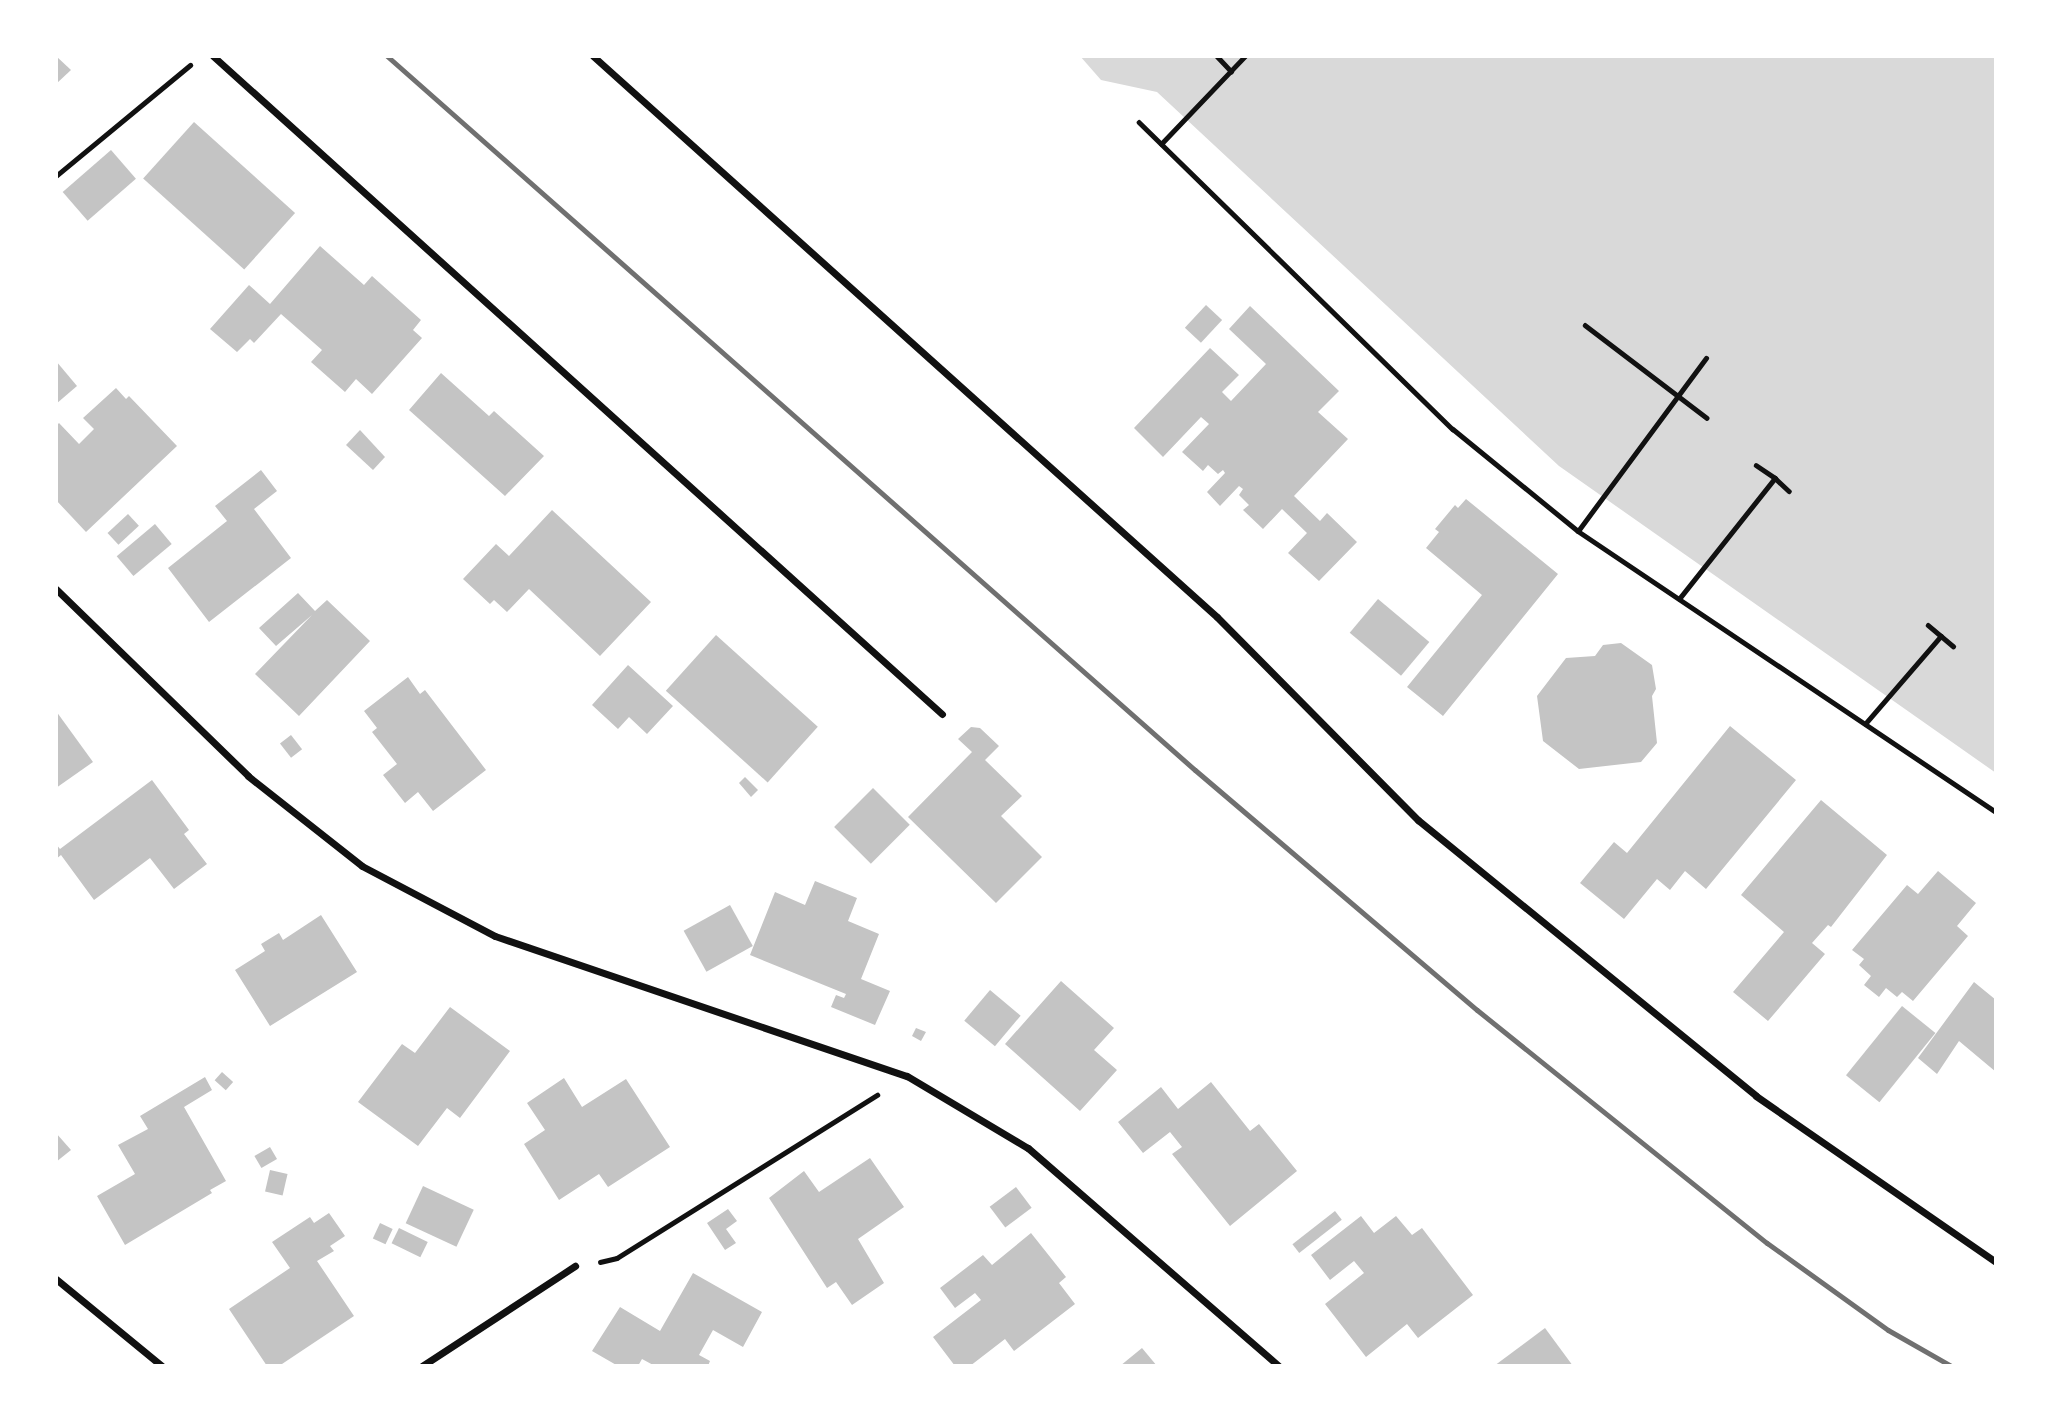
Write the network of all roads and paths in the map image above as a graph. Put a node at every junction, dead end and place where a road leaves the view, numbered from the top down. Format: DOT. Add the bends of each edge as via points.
graph roads {
  1 [pos="201,56"];
  2 [pos="213,56"];
  3 [pos="593,56"];
  4 [pos="1217,56"];
  5 [pos="1245,56"];
  6 [pos="1231,71"];
  7 [pos="1139,122"];
  8 [pos="1161,144"];
  9 [pos="56,176"];
  10 [pos="1585,325"];
  11 [pos="1706,358"];
  12 [pos="1678,395"];
  13 [pos="1707,418"];
  14 [pos="1756,465"];
  15 [pos="1775,478"];
  16 [pos="1789,491"];
  17 [pos="1578,531"];
  18 [pos="56,589"];
  19 [pos="1679,599"];
  20 [pos="1928,625"];
  21 [pos="1941,636"];
  22 [pos="1953,646"];
  23 [pos="942,714"];
  24 [pos="1865,724"];
  25 [pos="1996,812"];
  26 [pos="907,1076"];
  27 [pos="1996,1262"];
  28 [pos="575,1266"];
  29 [pos="56,1279"];
  30 [pos="162,1366"];
  31 [pos="422,1366"];
  32 [pos="1279,1366"];
  1 -- 9 [label="path"];
  2 -- 23 [label="street"];
  3 -- 27 [label="street" via="1217,617 1418,820 1756,1096"];
  4 -- 6 [label="path"];
  5 -- 6 [label="path"];
  6 -- 8 [label="path"];
  7 -- 8 [label="path"];
  8 -- 17 [label="path" via="1453,429"];
  10 -- 12 [label="path"];
  11 -- 12 [label="path"];
  12 -- 13 [label="path"];
  12 -- 17 [label="path"];
  14 -- 15 [label="path"];
  15 -- 16 [label="path"];
  15 -- 19 [label="path"];
  17 -- 19 [label="path"];
  18 -- 26 [label="street" via="248,776 362,866 495,936"];
  19 -- 24 [label="path"];
  20 -- 21 [label="path"];
  21 -- 22 [label="path"];
  21 -- 24 [label="path"];
  24 -- 25 [label="path"];
  26 -- 28 [label="path" via="617,1258"];
  26 -- 32 [label="street" via="1028,1148"];
  28 -- 31 [label="street"];
  29 -- 30 [label="street"];
}
